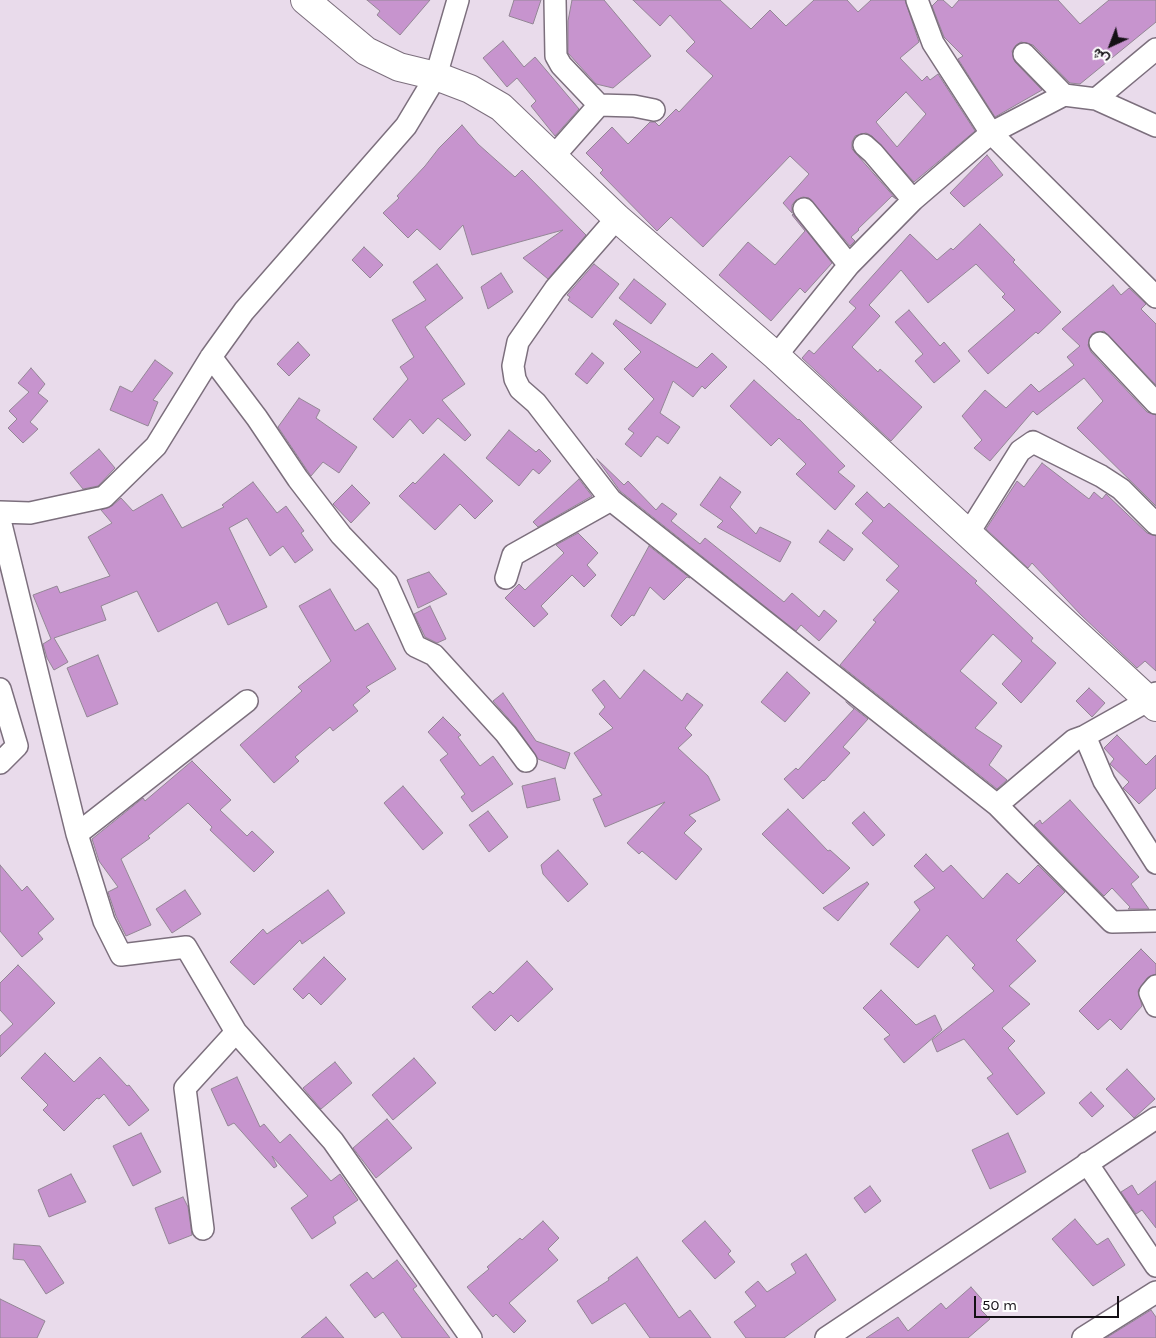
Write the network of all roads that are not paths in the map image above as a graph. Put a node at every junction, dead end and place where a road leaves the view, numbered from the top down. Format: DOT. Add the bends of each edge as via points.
graph roads {
  1 [pos="305,0"];
  2 [pos="458,0"];
  3 [pos="555,0"];
  4 [pos="917,0"];
  5 [pos="1156,49"];
  6 [pos="1024,54"];
  7 [pos="436,76"];
  8 [pos="1064,96"];
  9 [pos="1096,99"];
  10 [pos="599,106"];
  11 [pos="654,110"];
  12 [pos="1156,126"];
  13 [pos="991,133"];
  14 [pos="864,145"];
  15 [pos="554,156"];
  16 [pos="913,200"];
  17 [pos="804,209"];
  18 [pos="617,218"];
  19 [pos="849,265"];
  20 [pos="1156,297"];
  21 [pos="1100,343"];
  22 [pos="776,356"];
  23 [pos="211,357"];
  24 [pos="1156,403"];
  25 [pos="611,500"];
  26 [pos="0,512"];
  27 [pos="0,520"];
  28 [pos="1156,524"];
  29 [pos="968,534"];
  30 [pos="506,578"];
  31 [pos="0,689"];
  32 [pos="1154,700"];
  33 [pos="248,701"];
  34 [pos="1085,736"];
  35 [pos="526,761"];
  36 [pos="0,763"];
  37 [pos="997,805"];
  38 [pos="76,834"];
  39 [pos="1156,863"];
  40 [pos="1156,921"];
  41 [pos="1156,986"];
  42 [pos="1156,1006"];
  43 [pos="236,1032"];
  44 [pos="1156,1118"];
  45 [pos="1087,1163"];
  46 [pos="202,1229"];
  47 [pos="1156,1266"];
  48 [pos="1156,1292"];
  49 [pos="471,1338"];
  50 [pos="826,1338"];
  51 [pos="1083,1338"];
  1 -- 7 [label="main road" via="366,51 399,67"];
  2 -- 7 [label="street"];
  3 -- 10 [label="street" via="556,56"];
  4 -- 13 [label="street" via="933,43"];
  5 -- 9 [label="street"];
  6 -- 8 [label="street"];
  7 -- 15 [label="main road" via="470,89 501,107"];
  7 -- 23 [label="street" via="406,126 244,311"];
  8 -- 9 [label="street"];
  8 -- 13 [label="street"];
  9 -- 12 [label="street"];
  10 -- 11 [label="street" via="634,106"];
  10 -- 15 [label="street"];
  13 -- 16 [label="street"];
  13 -- 20 [label="street"];
  14 -- 16 [label="street"];
  15 -- 18 [label="main road"];
  16 -- 19 [label="street"];
  17 -- 19 [label="street"];
  18 -- 22 [label="main road"];
  18 -- 25 [label="street" via="554,289 518,342 513,366 514,379 520,389 536,403"];
  19 -- 22 [label="street"];
  21 -- 24 [label="street"];
  22 -- 29 [label="main road"];
  23 -- 26 [label="street" via="156,446 104,497 30,513"];
  23 -- 35 [label="street" via="336,528 387,583 415,646 434,655 506,734"];
  25 -- 30 [label="street" via="513,555"];
  25 -- 37 [label="street"];
  27 -- 38 [label="street"];
  28 -- 29 [label="street" via="1121,490 1101,476 1033,442 1020,451"];
  29 -- 32 [label="main road"];
  31 -- 36 [label="street" via="18,746"];
  32 -- 34 [label="street"];
  33 -- 38 [label="street"];
  34 -- 37 [label="street" via="1074,740"];
  34 -- 39 [label="street" via="1104,781"];
  37 -- 40 [label="street" via="1112,922"];
  38 -- 43 [label="street" via="104,921 121,955 186,947"];
  41 -- 42 [label="street" via="1150,993"];
  43 -- 46 [label="street" via="185,1088"];
  43 -- 49 [label="street" via="332,1141"];
  44 -- 45 [label="street"];
  45 -- 47 [label="street"];
  45 -- 50 [label="street"];
  48 -- 51 [label="street"];
}
